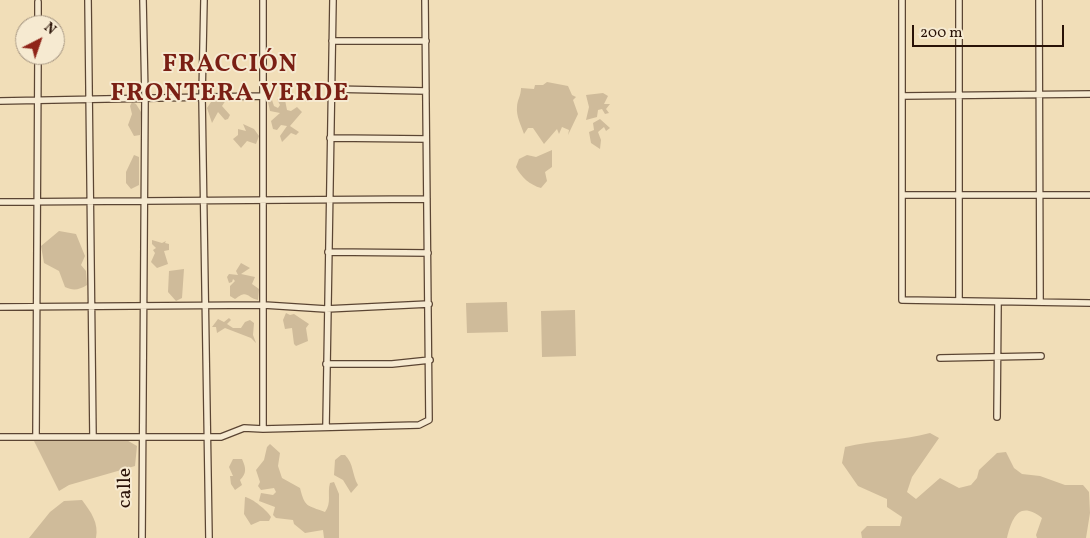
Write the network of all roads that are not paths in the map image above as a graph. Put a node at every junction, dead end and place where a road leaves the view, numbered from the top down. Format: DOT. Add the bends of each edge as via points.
graph roads {
  1 [pos="88,0"];
  2 [pos="143,0"];
  3 [pos="204,0"];
  4 [pos="263,0"];
  5 [pos="332,0"];
  6 [pos="425,0"];
  7 [pos="902,0"];
  8 [pos="959,0"];
  9 [pos="1039,0"];
  10 [pos="38,2"];
  11 [pos="38,15"];
  12 [pos="332,41"];
  13 [pos="426,41"];
  14 [pos="38,65"];
  15 [pos="331,89"];
  16 [pos="426,91"];
  17 [pos="1090,94"];
  18 [pos="1039,95"];
  19 [pos="264,96"];
  20 [pos="902,96"];
  21 [pos="202,97"];
  22 [pos="958,97"];
  23 [pos="145,98"];
  24 [pos="90,99"];
  25 [pos="38,100"];
  26 [pos="0,101"];
  27 [pos="330,138"];
  28 [pos="426,139"];
  29 [pos="1039,194"];
  30 [pos="902,195"];
  31 [pos="958,195"];
  32 [pos="1090,195"];
  33 [pos="328,199"];
  34 [pos="427,199"];
  35 [pos="204,200"];
  36 [pos="264,200"];
  37 [pos="144,201"];
  38 [pos="0,202"];
  39 [pos="38,202"];
  40 [pos="91,202"];
  41 [pos="328,252"];
  42 [pos="428,253"];
  43 [pos="959,300"];
  44 [pos="998,302"];
  45 [pos="1040,302"];
  46 [pos="1090,303"];
  47 [pos="429,304"];
  48 [pos="264,305"];
  49 [pos="204,306"];
  50 [pos="0,307"];
  51 [pos="39,307"];
  52 [pos="92,307"];
  53 [pos="143,307"];
  54 [pos="326,309"];
  55 [pos="1041,356"];
  56 [pos="996,357"];
  57 [pos="940,358"];
  58 [pos="430,360"];
  59 [pos="326,364"];
  60 [pos="997,417"];
  61 [pos="326,427"];
  62 [pos="263,429"];
  63 [pos="36,436"];
  64 [pos="0,437"];
  65 [pos="93,437"];
  66 [pos="142,437"];
  67 [pos="208,437"];
  68 [pos="142,538"];
  69 [pos="209,538"];
  1 -- 24 [label="street"];
  2 -- 23 [label="street, calle"];
  3 -- 21 [label="street"];
  4 -- 19 [label="street"];
  5 -- 12 [label="street"];
  6 -- 13 [label="street"];
  7 -- 20 [label="street"];
  8 -- 22 [label="street"];
  9 -- 18 [label="street"];
  10 -- 11 [label="street"];
  12 -- 13 [label="street"];
  12 -- 15 [label="street"];
  13 -- 16 [label="street"];
  14 -- 25 [label="street"];
  15 -- 16 [label="street"];
  15 -- 27 [label="street"];
  16 -- 28 [label="street"];
  17 -- 18 [label="street"];
  18 -- 22 [label="street"];
  18 -- 29 [label="street"];
  19 -- 21 [label="street"];
  19 -- 36 [label="street"];
  20 -- 22 [label="street"];
  20 -- 30 [label="street"];
  21 -- 23 [label="street"];
  21 -- 35 [label="street"];
  22 -- 31 [label="street"];
  23 -- 24 [label="street"];
  23 -- 37 [label="street, calle"];
  24 -- 25 [label="street"];
  24 -- 40 [label="street"];
  25 -- 26 [label="street"];
  25 -- 39 [label="street"];
  27 -- 28 [label="street"];
  27 -- 33 [label="street"];
  28 -- 34 [label="street"];
  29 -- 31 [label="street"];
  29 -- 32 [label="street"];
  29 -- 45 [label="street"];
  30 -- 31 [label="street"];
  30 -- 43 [label="street" via="902,300"];
  31 -- 43 [label="street"];
  33 -- 34 [label="street"];
  33 -- 36 [label="street"];
  33 -- 41 [label="street"];
  34 -- 42 [label="street"];
  35 -- 36 [label="street"];
  35 -- 37 [label="street"];
  35 -- 49 [label="street"];
  36 -- 48 [label="street"];
  37 -- 40 [label="street"];
  37 -- 53 [label="street, calle"];
  38 -- 39 [label="street"];
  39 -- 40 [label="street"];
  39 -- 51 [label="street"];
  40 -- 52 [label="street"];
  41 -- 42 [label="street"];
  41 -- 54 [label="street"];
  42 -- 47 [label="street"];
  43 -- 44 [label="street"];
  44 -- 45 [label="street"];
  44 -- 56 [label="street"];
  45 -- 46 [label="street"];
  47 -- 54 [label="street"];
  47 -- 58 [label="street"];
  48 -- 49 [label="street"];
  48 -- 54 [label="street"];
  48 -- 62 [label="street"];
  49 -- 53 [label="street"];
  49 -- 67 [label="street"];
  50 -- 51 [label="street"];
  51 -- 52 [label="street"];
  51 -- 63 [label="street"];
  52 -- 53 [label="street"];
  52 -- 65 [label="street"];
  53 -- 66 [label="street, calle"];
  54 -- 59 [label="street"];
  55 -- 56 [label="street"];
  56 -- 57 [label="street"];
  56 -- 60 [label="street"];
  58 -- 59 [label="street" via="392,364"];
  58 -- 61 [label="street" via="429,420 419,425"];
  59 -- 61 [label="street"];
  61 -- 62 [label="street"];
  62 -- 67 [label="street" via="244,428 221,438"];
  63 -- 64 [label="street"];
  63 -- 65 [label="street"];
  65 -- 66 [label="street"];
  66 -- 67 [label="street"];
  66 -- 68 [label="street, calle"];
  67 -- 69 [label="street"];
}
